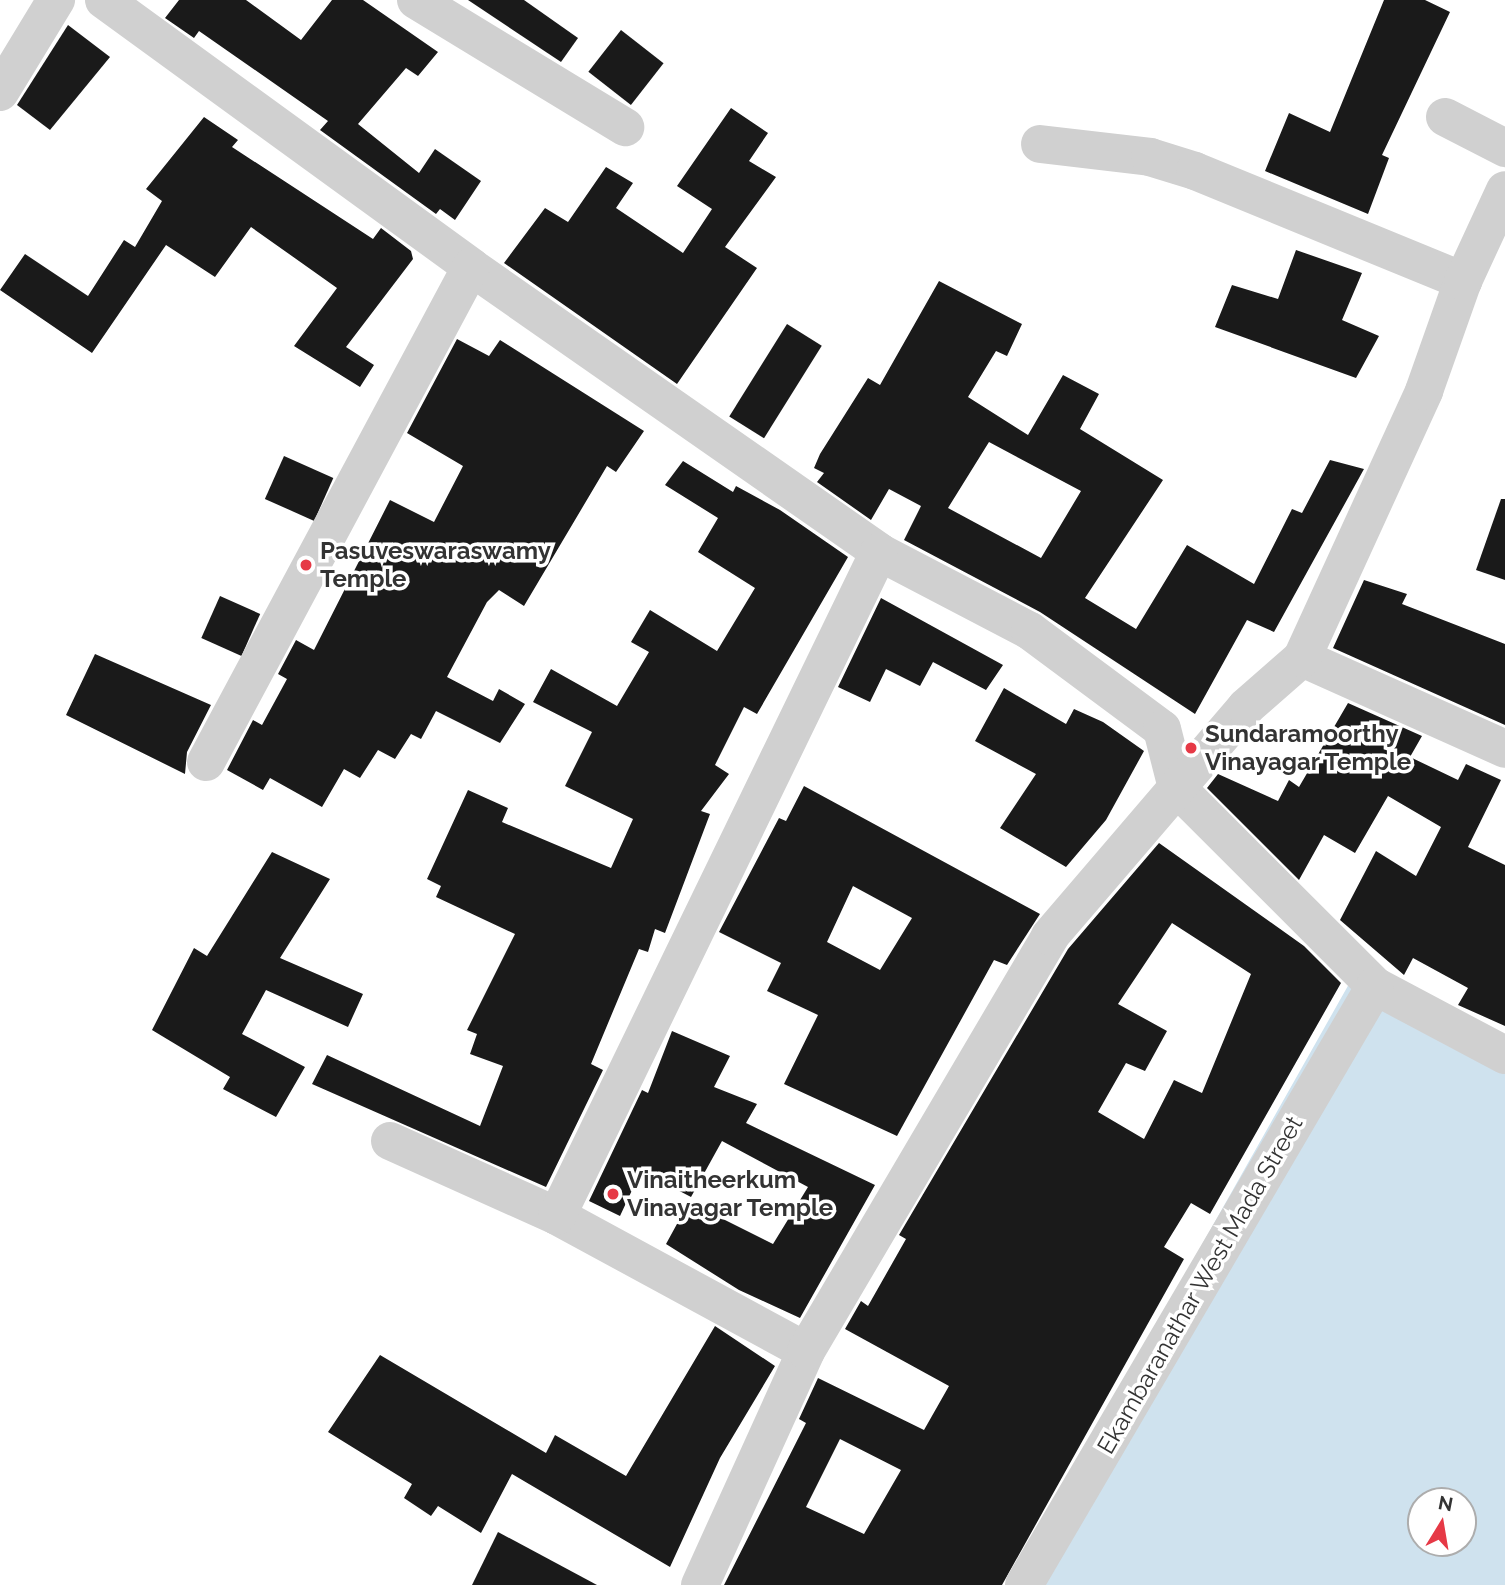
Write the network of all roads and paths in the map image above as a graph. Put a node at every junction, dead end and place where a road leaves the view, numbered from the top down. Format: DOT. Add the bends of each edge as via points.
graph roads {
  1 [pos="56,0"];
  2 [pos="416,0"];
  3 [pos="112,2"];
  4 [pos="0,92"];
  5 [pos="1445,117"];
  6 [pos="625,127"];
  7 [pos="1040,145"];
  8 [pos="1505,148"];
  9 [pos="1505,190"];
  10 [pos="471,267"];
  11 [pos="1463,281"];
  12 [pos="879,552"];
  13 [pos="1301,659"];
  14 [pos="1505,749"];
  15 [pos="206,762"];
  16 [pos="1177,788"];
  17 [pos="1375,986"];
  18 [pos="1505,1055"];
  19 [pos="390,1141"];
  20 [pos="557,1216"];
  21 [pos="806,1351"];
  22 [pos="700,1585"];
  23 [pos="1024,1585"];
  1 -- 4 [label="street"];
  2 -- 6 [label="street"];
  3 -- 10 [label="street"];
  5 -- 8 [label="street"];
  7 -- 11 [label="street" via="1150,157 1195,171"];
  9 -- 11 [label="street"];
  10 -- 12 [label="street"];
  10 -- 15 [label="street"];
  11 -- 13 [label="street" via="1424,391"];
  12 -- 16 [label="street" via="1030,631 1162,729"];
  12 -- 20 [label="street"];
  13 -- 14 [label="street"];
  13 -- 16 [label="street" via="1246,708"];
  16 -- 17 [label="street"];
  16 -- 21 [label="street" via="1050,936"];
  17 -- 18 [label="street"];
  17 -- 23 [label="street, Ekambaranathar West Mada Street"];
  19 -- 20 [label="street"];
  20 -- 21 [label="street"];
  21 -- 22 [label="street"];
}
